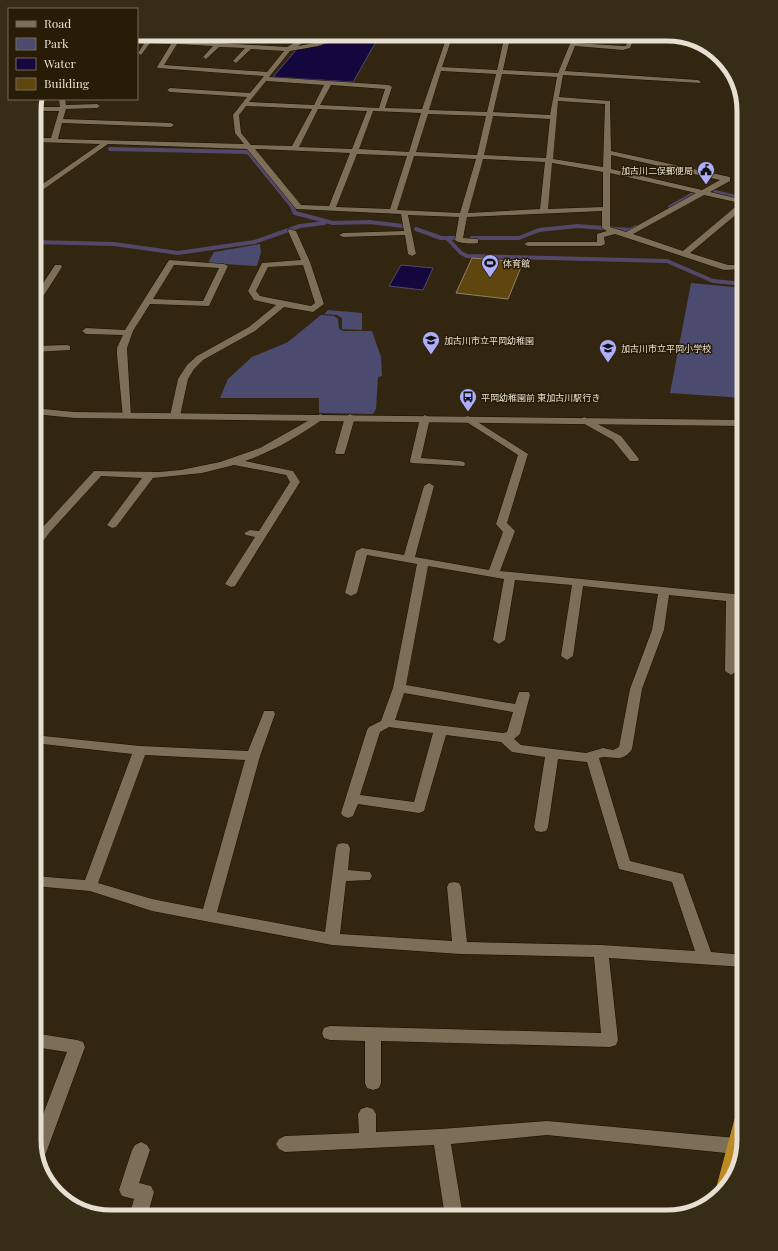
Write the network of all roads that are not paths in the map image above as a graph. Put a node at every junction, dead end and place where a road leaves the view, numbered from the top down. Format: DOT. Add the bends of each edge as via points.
graph roads {
  1 [pos="148,41"];
  2 [pos="176,41"];
  3 [pos="211,41"];
  4 [pos="303,41"];
  5 [pos="325,41"];
  6 [pos="448,41"];
  7 [pos="506,41"];
  8 [pos="574,41"];
  9 [pos="630,41"];
  10 [pos="207,44"];
  11 [pos="572,44"];
  12 [pos="217,45"];
  13 [pos="248,48"];
  14 [pos="288,49"];
  15 [pos="139,53"];
  16 [pos="149,53"];
  17 [pos="206,57"];
  18 [pos="236,61"];
  19 [pos="439,69"];
  20 [pos="499,72"];
  21 [pos="560,74"];
  22 [pos="267,77"];
  23 [pos="698,82"];
  24 [pos="328,84"];
  25 [pos="170,90"];
  26 [pos="253,95"];
  27 [pos="555,99"];
  28 [pos="62,100"];
  29 [pos="245,104"];
  30 [pos="97,106"];
  31 [pos="317,107"];
  32 [pos="62,108"];
  33 [pos="41,109"];
  34 [pos="371,109"];
  35 [pos="381,110"];
  36 [pos="426,112"];
  37 [pos="489,114"];
  38 [pos="554,117"];
  39 [pos="59,121"];
  40 [pos="171,125"];
  41 [pos="41,140"];
  42 [pos="54,141"];
  43 [pos="106,143"];
  44 [pos="249,148"];
  45 [pos="295,148"];
  46 [pos="354,151"];
  47 [pos="608,152"];
  48 [pos="412,154"];
  49 [pos="480,156"];
  50 [pos="548,160"];
  51 [pos="607,170"];
  52 [pos="41,189"];
  53 [pos="705,193"];
  54 [pos="737,201"];
  55 [pos="332,208"];
  56 [pos="607,209"];
  57 [pos="737,209"];
  58 [pos="393,212"];
  59 [pos="404,212"];
  60 [pos="544,212"];
  61 [pos="463,215"];
  62 [pos="292,231"];
  63 [pos="615,231"];
  64 [pos="408,233"];
  65 [pos="362,234"];
  66 [pos="626,234"];
  67 [pos="343,235"];
  68 [pos="296,241"];
  69 [pos="475,241"];
  70 [pos="286,242"];
  71 [pos="362,243"];
  72 [pos="528,244"];
  73 [pos="412,254"];
  74 [pos="684,254"];
  75 [pos="306,262"];
  76 [pos="58,267"];
  77 [pos="737,267"];
  78 [pos="41,293"];
  79 [pos="149,300"];
  80 [pos="282,304"];
  81 [pos="86,331"];
  82 [pos="129,333"];
  83 [pos="67,348"];
  84 [pos="41,349"];
  85 [pos="41,412"];
  86 [pos="126,416"];
  87 [pos="175,416"];
  88 [pos="320,417"];
  89 [pos="350,418"];
  90 [pos="425,418"];
  91 [pos="468,419"];
  92 [pos="584,420"];
  93 [pos="737,423"];
  94 [pos="340,452"];
  95 [pos="634,459"];
  96 [pos="235,461"];
  97 [pos="460,464"];
  98 [pos="150,475"];
  99 [pos="429,486"];
  100 [pos="112,525"];
  101 [pos="250,534"];
  102 [pos="262,535"];
  103 [pos="41,537"];
  104 [pos="409,559"];
  105 [pos="423,562"];
  106 [pos="493,574"];
  107 [pos="510,576"];
  108 [pos="578,583"];
  109 [pos="231,584"];
  110 [pos="664,591"];
  111 [pos="351,593"];
  112 [pos="737,598"];
  113 [pos="737,608"];
  114 [pos="499,640"];
  115 [pos="567,656"];
  116 [pos="731,671"];
  117 [pos="399,688"];
  118 [pos="524,695"];
  119 [pos="519,709"];
  120 [pos="269,714"];
  121 [pos="388,722"];
  122 [pos="440,731"];
  123 [pos="505,738"];
  124 [pos="41,740"];
  125 [pos="140,750"];
  126 [pos="552,754"];
  127 [pos="253,756"];
  128 [pos="592,756"];
  129 [pos="353,799"];
  130 [pos="348,813"];
  131 [pos="541,828"];
  132 [pos="343,848"];
  133 [pos="340,876"];
  134 [pos="365,876"];
  135 [pos="41,882"];
  136 [pos="90,886"];
  137 [pos="454,887"];
  138 [pos="208,916"];
  139 [pos="332,939"];
  140 [pos="460,948"];
  141 [pos="601,951"];
  142 [pos="705,958"];
  143 [pos="737,960"];
  144 [pos="330,1033"];
  145 [pos="373,1034"];
  146 [pos="41,1041"];
  147 [pos="373,1083"];
  148 [pos="367,1114"];
  149 [pos="441,1137"];
  150 [pos="41,1140"];
  151 [pos="368,1140"];
  152 [pos="285,1144"];
  153 [pos="736,1146"];
  154 [pos="141,1150"];
  155 [pos="729,1172"];
  156 [pos="140,1210"];
  157 [pos="453,1210"];
  1 -- 15 [label="street"];
  2 -- 10 [label="street"];
  2 -- 22 [label="street" via="160,67"];
  3 -- 10 [label="street"];
  4 -- 14 [label="street"];
  5 -- 14 [label="street"];
  6 -- 19 [label="street"];
  7 -- 20 [label="street"];
  8 -- 11 [label="street"];
  9 -- 11 [label="street" via="628,47 623,48"];
  10 -- 12 [label="street"];
  11 -- 21 [label="street"];
  12 -- 13 [label="street"];
  12 -- 17 [label="street"];
  13 -- 14 [label="street"];
  13 -- 18 [label="street"];
  14 -- 22 [label="street"];
  15 -- 16 [label="street"];
  19 -- 20 [label="street"];
  19 -- 36 [label="street"];
  20 -- 21 [label="street"];
  20 -- 37 [label="street"];
  21 -- 23 [label="street"];
  21 -- 27 [label="street"];
  22 -- 24 [label="street"];
  22 -- 26 [label="street"];
  24 -- 31 [label="street"];
  24 -- 35 [label="street" via="390,87"];
  25 -- 26 [label="street"];
  26 -- 29 [label="street"];
  27 -- 38 [label="street"];
  27 -- 47 [label="street" via="608,102"];
  28 -- 32 [label="street"];
  29 -- 31 [label="street"];
  29 -- 44 [label="street" via="236,116 238,133"];
  30 -- 32 [label="street"];
  31 -- 34 [label="street"];
  31 -- 45 [label="street"];
  32 -- 33 [label="street"];
  32 -- 39 [label="street"];
  34 -- 35 [label="street"];
  34 -- 46 [label="street"];
  35 -- 36 [label="street"];
  36 -- 37 [label="street"];
  36 -- 48 [label="street"];
  37 -- 38 [label="street"];
  37 -- 49 [label="street"];
  38 -- 50 [label="street"];
  39 -- 40 [label="street"];
  39 -- 42 [label="street"];
  41 -- 42 [label="street"];
  42 -- 43 [label="street"];
  43 -- 44 [label="street"];
  43 -- 52 [label="street"];
  44 -- 45 [label="street"];
  44 -- 55 [label="street" via="299,207"];
  45 -- 46 [label="street"];
  46 -- 48 [label="street"];
  46 -- 55 [label="street"];
  47 -- 51 [label="street"];
  47 -- 53 [label="street" via="727,179"];
  48 -- 49 [label="street"];
  48 -- 58 [label="street"];
  49 -- 50 [label="street"];
  49 -- 61 [label="street"];
  50 -- 51 [label="street"];
  50 -- 60 [label="street"];
  51 -- 53 [label="street"];
  51 -- 56 [label="street"];
  53 -- 54 [label="street"];
  53 -- 66 [label="street"];
  55 -- 58 [label="street"];
  56 -- 60 [label="street"];
  56 -- 63 [label="street" via="606,228"];
  57 -- 74 [label="street"];
  58 -- 59 [label="street"];
  59 -- 61 [label="street"];
  59 -- 64 [label="street"];
  60 -- 61 [label="street"];
  61 -- 69 [label="street" via="459,240"];
  62 -- 68 [label="street"];
  63 -- 66 [label="street"];
  63 -- 72 [label="street" via="600,236 601,244 574,240"];
  64 -- 65 [label="street"];
  64 -- 73 [label="street"];
  65 -- 67 [label="street"];
  65 -- 71 [label="street"];
  66 -- 74 [label="street"];
  68 -- 70 [label="street"];
  68 -- 75 [label="street"];
  74 -- 77 [label="street" via="727,268"];
  75 -- 80 [label="street" via="320,304 313,309"];
  75 -- 80 [label="street" via="265,265 252,291 257,298"];
  76 -- 78 [label="street"];
  79 -- 79 [label="street" via="173,259 224,266 206,304"];
  79 -- 82 [label="street"];
  80 -- 87 [label="street" via="252,329 200,358 190,367 183,379"];
  81 -- 82 [label="street"];
  82 -- 86 [label="street" via="122,346"];
  83 -- 84 [label="street"];
  85 -- 86 [label="street"];
  86 -- 87 [label="street"];
  87 -- 88 [label="street"];
  88 -- 89 [label="street"];
  88 -- 96 [label="street" via="269,449"];
  89 -- 90 [label="street"];
  89 -- 94 [label="street"];
  90 -- 91 [label="street"];
  90 -- 97 [label="street" via="415,461"];
  91 -- 92 [label="street"];
  91 -- 106 [label="street" via="523,454 501,524 509,530"];
  92 -- 93 [label="street"];
  92 -- 95 [label="street" via="617,438"];
  96 -- 98 [label="street" via="184,473"];
  96 -- 102 [label="street" via="280,470 294,478 295,482"];
  98 -- 100 [label="street"];
  98 -- 103 [label="street" via="98,472"];
  99 -- 104 [label="street"];
  101 -- 102 [label="street"];
  102 -- 109 [label="street"];
  104 -- 105 [label="street"];
  104 -- 111 [label="street" via="362,551"];
  105 -- 106 [label="street"];
  105 -- 117 [label="street"];
  106 -- 107 [label="street"];
  107 -- 108 [label="street"];
  107 -- 114 [label="street"];
  108 -- 110 [label="street"];
  108 -- 115 [label="street"];
  110 -- 112 [label="street"];
  110 -- 128 [label="street" via="658,630 636,689 625,749 615,755 603,752"];
  113 -- 116 [label="street"];
  117 -- 119 [label="street"];
  117 -- 121 [label="street"];
  118 -- 119 [label="street"];
  119 -- 123 [label="street" via="513,734"];
  120 -- 127 [label="street"];
  121 -- 122 [label="street"];
  121 -- 129 [label="street" via="374,730"];
  122 -- 123 [label="street"];
  122 -- 129 [label="street" via="419,808"];
  123 -- 126 [label="street" via="517,749"];
  124 -- 125 [label="street"];
  125 -- 127 [label="street"];
  125 -- 136 [label="street"];
  126 -- 128 [label="street" via="587,758"];
  126 -- 131 [label="street"];
  127 -- 138 [label="street"];
  128 -- 142 [label="street" via="624,865 678,878"];
  129 -- 130 [label="street"];
  132 -- 133 [label="street"];
  133 -- 134 [label="street"];
  133 -- 139 [label="street"];
  135 -- 136 [label="street"];
  136 -- 138 [label="street" via="152,905"];
  137 -- 140 [label="street"];
  138 -- 139 [label="street"];
  139 -- 140 [label="street"];
  140 -- 141 [label="street"];
  141 -- 142 [label="street"];
  141 -- 145 [label="street" via="610,1040"];
  142 -- 143 [label="street"];
  144 -- 145 [label="street"];
  145 -- 147 [label="street"];
  146 -- 150 [label="street" via="77,1047"];
  148 -- 151 [label="street"];
  149 -- 151 [label="street"];
  149 -- 153 [label="street" via="547,1128"];
  149 -- 157 [label="street"];
  151 -- 152 [label="street"];
  153 -- 155 [label="highway"];
  154 -- 156 [label="street" via="128,1190 145,1192"];
}
